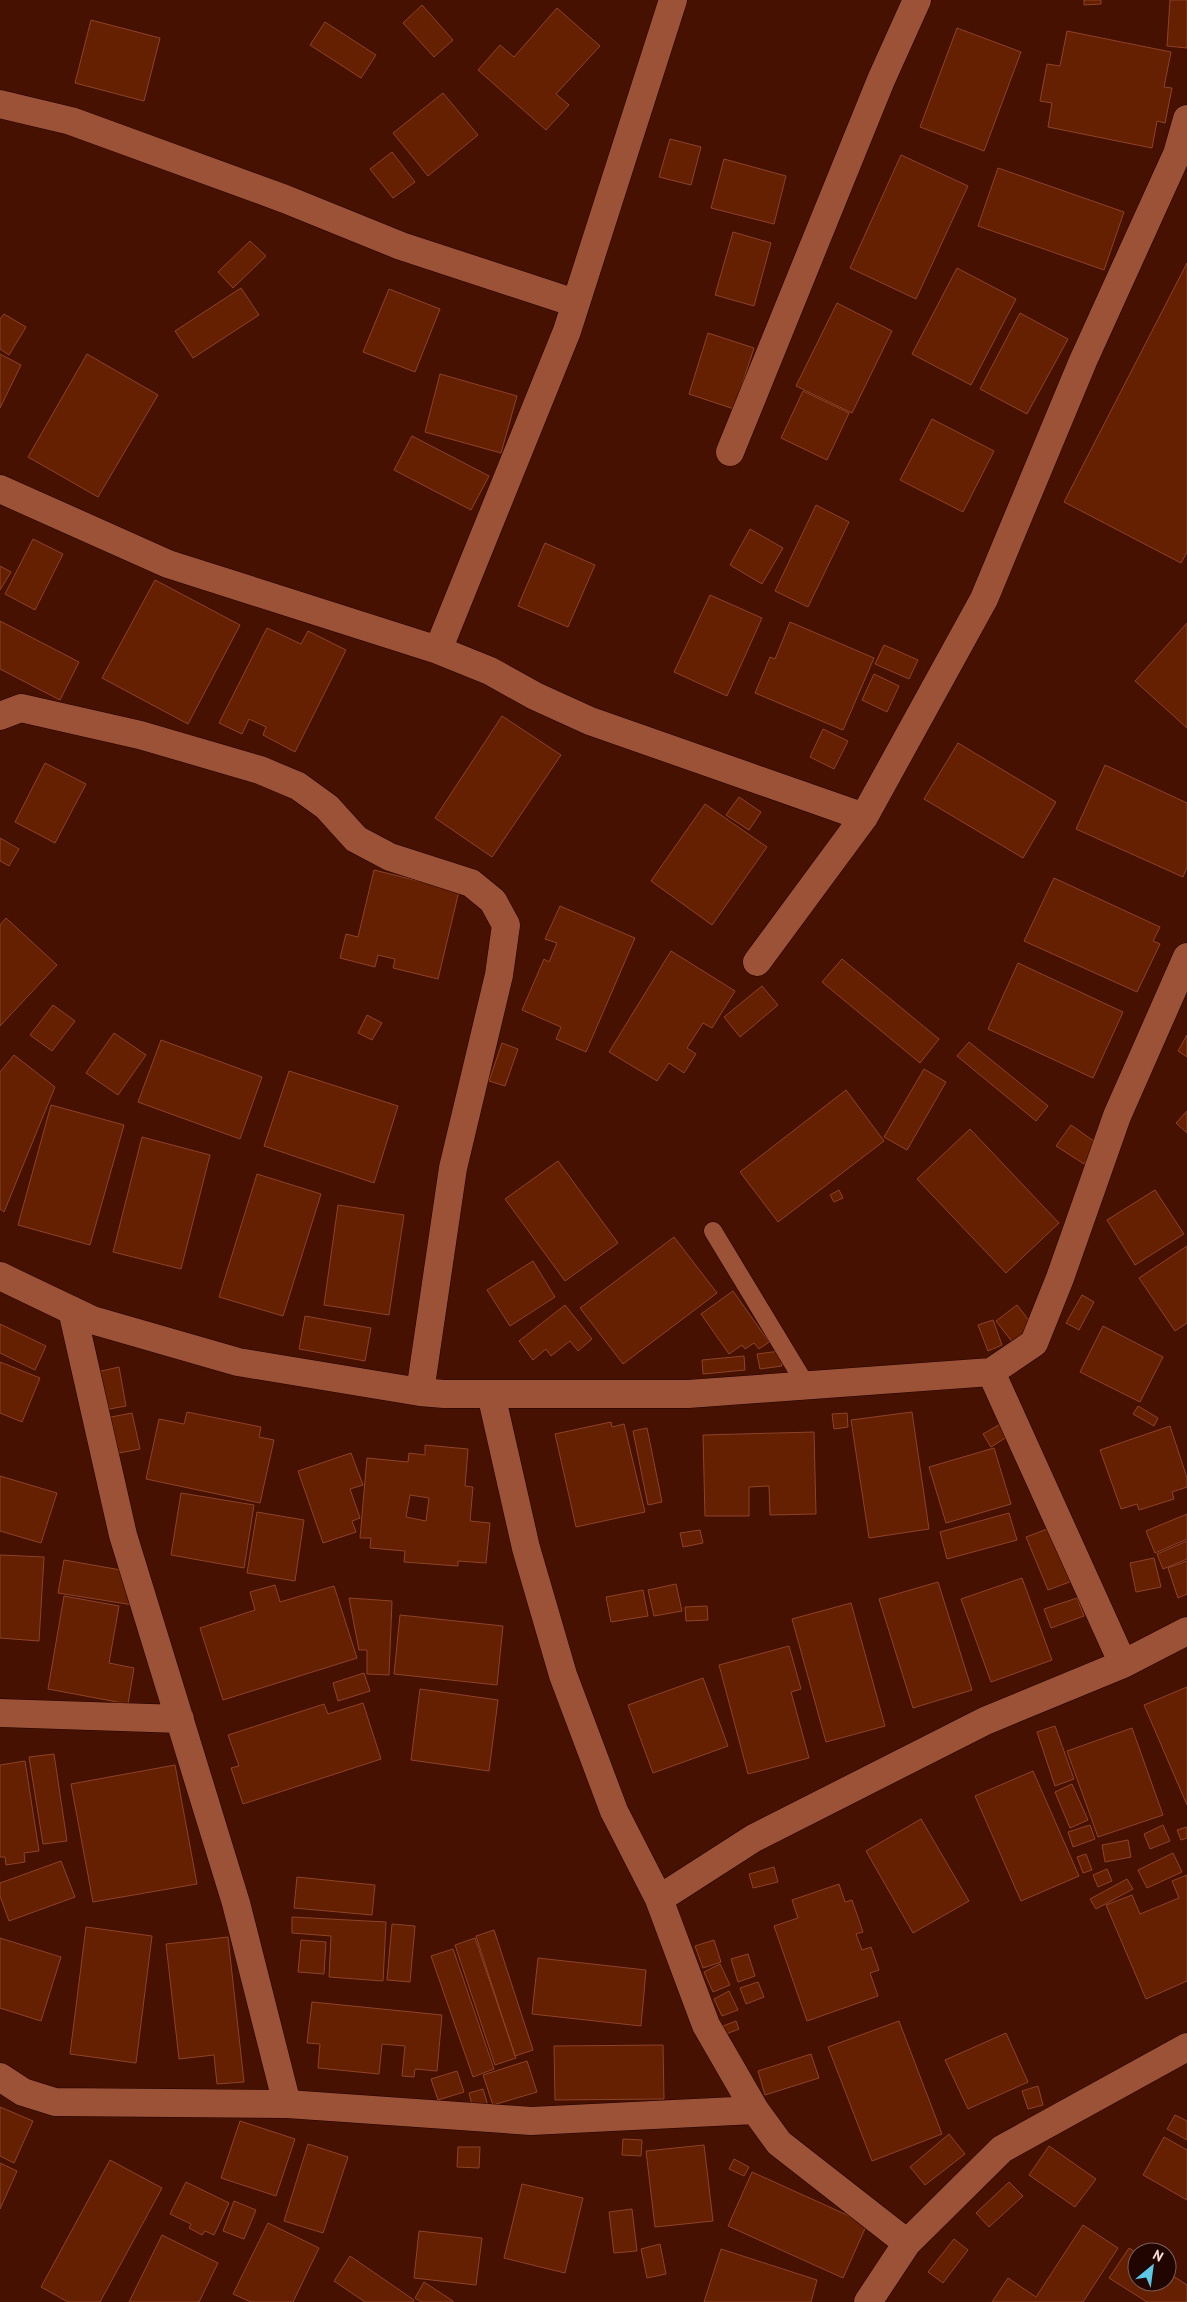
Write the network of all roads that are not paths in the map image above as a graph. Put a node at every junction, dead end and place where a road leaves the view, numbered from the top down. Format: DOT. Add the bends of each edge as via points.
graph roads {
  1 [pos="672,0"];
  2 [pos="916,0"];
  3 [pos="0,104"];
  4 [pos="1187,119"];
  5 [pos="575,304"];
  6 [pos="730,452"];
  7 [pos="0,488"];
  8 [pos="438,650"];
  9 [pos="0,716"];
  10 [pos="864,817"];
  11 [pos="1187,957"];
  12 [pos="757,962"];
  13 [pos="713,1231"];
  14 [pos="0,1276"];
  15 [pos="72,1310"];
  16 [pos="991,1372"];
  17 [pos="806,1385"];
  18 [pos="420,1392"];
  19 [pos="491,1394"];
  20 [pos="1187,1631"];
  21 [pos="1123,1664"];
  22 [pos="0,1713"];
  23 [pos="180,1719"];
  24 [pos="659,1900"];
  25 [pos="1187,2047"];
  26 [pos="0,2077"];
  27 [pos="287,2104"];
  28 [pos="755,2110"];
  29 [pos="907,2243"];
  30 [pos="868,2302"];
  1 -- 5 [label="street"];
  2 -- 6 [label="street"];
  3 -- 5 [label="street" via="71,121 285,199 402,246"];
  4 -- 10 [label="street" via="1177,154 1083,361 984,599"];
  5 -- 8 [label="street" via="555,363"];
  7 -- 8 [label="street" via="168,564"];
  8 -- 10 [label="street" via="490,670 535,696 590,720"];
  9 -- 18 [label="street" via="22,708 140,735 260,770 298,786 320,802 356,839 390,857 471,883 493,901 506,925 499,975 453,1168"];
  10 -- 12 [label="street"];
  11 -- 16 [label="street" via="1117,1116 1034,1343"];
  13 -- 17 [label="lane"];
  14 -- 15 [label="street"];
  15 -- 18 [label="street" via="92,1320 238,1362"];
  15 -- 23 [label="street" via="123,1535"];
  16 -- 17 [label="street"];
  16 -- 21 [label="street"];
  17 -- 19 [label="street" via="688,1394"];
  18 -- 19 [label="street"];
  19 -- 24 [label="street" via="526,1548 564,1675 614,1811"];
  20 -- 21 [label="street"];
  21 -- 24 [label="street" via="985,1721 754,1838"];
  22 -- 23 [label="street"];
  23 -- 27 [label="street" via="236,1903"];
  24 -- 28 [label="street" via="706,2025"];
  25 -- 29 [label="street" via="1002,2149"];
  26 -- 27 [label="street" via="23,2092 55,2102"];
  27 -- 28 [label="street" via="531,2121"];
  28 -- 29 [label="street" via="779,2143"];
  29 -- 30 [label="street"];
}
